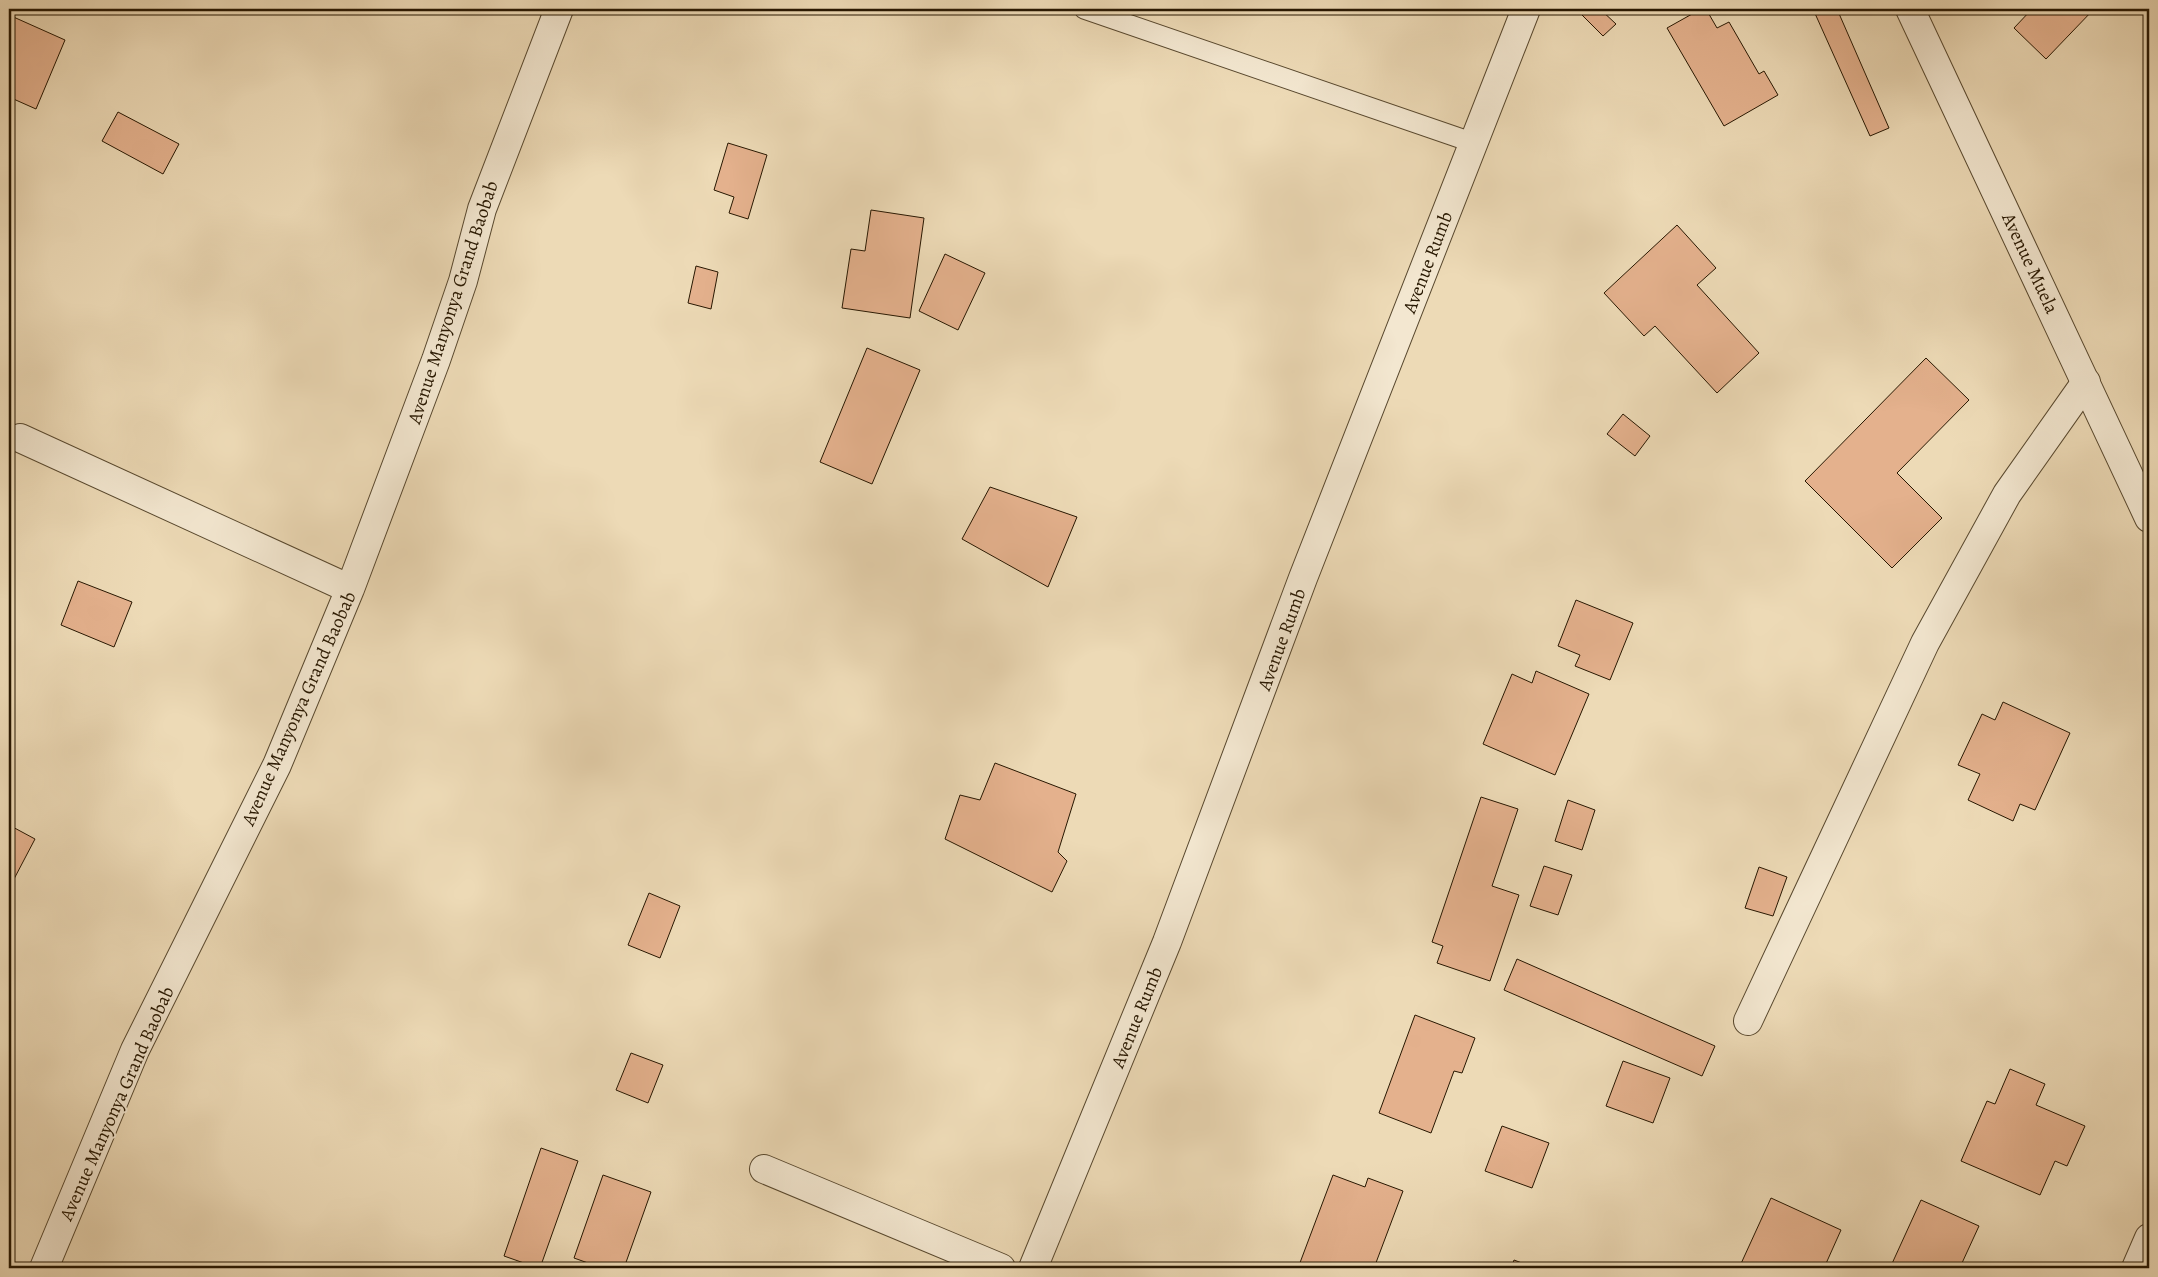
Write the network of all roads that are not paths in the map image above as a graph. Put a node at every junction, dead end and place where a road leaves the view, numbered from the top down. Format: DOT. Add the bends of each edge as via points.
graph roads {
  1 [pos="558,9"];
  2 [pos="1084,9"];
  3 [pos="1526,9"];
  4 [pos="1910,9"];
  5 [pos="1474,143"];
  6 [pos="2086,382"];
  7 [pos="20,438"];
  8 [pos="2149,518"];
  9 [pos="350,589"];
  10 [pos="1748,1021"];
  11 [pos="764,1169"];
  12 [pos="2149,1238"];
  13 [pos="44,1268"];
  14 [pos="1001,1268"];
  15 [pos="1033,1268"];
  16 [pos="2136,1268"];
  1 -- 9 [label="street, Avenue Manyonya Grand Baobab" via="482,208 463,281 439,351"];
  2 -- 5 [label="lane"];
  3 -- 5 [label="street, Avenue Rumb"];
  4 -- 6 [label="street, Avenue Muela"];
  5 -- 15 [label="street, Avenue Rumb" via="1303,578 1167,942"];
  6 -- 8 [label="street, Avenue Muela"];
  6 -- 10 [label="street" via="2007,494 1925,643"];
  7 -- 9 [label="street"];
  9 -- 13 [label="street, Avenue Manyonya Grand Baobab" via="277,765 135,1050"];
  11 -- 14 [label="street"];
  12 -- 16 [label="street"];
}
